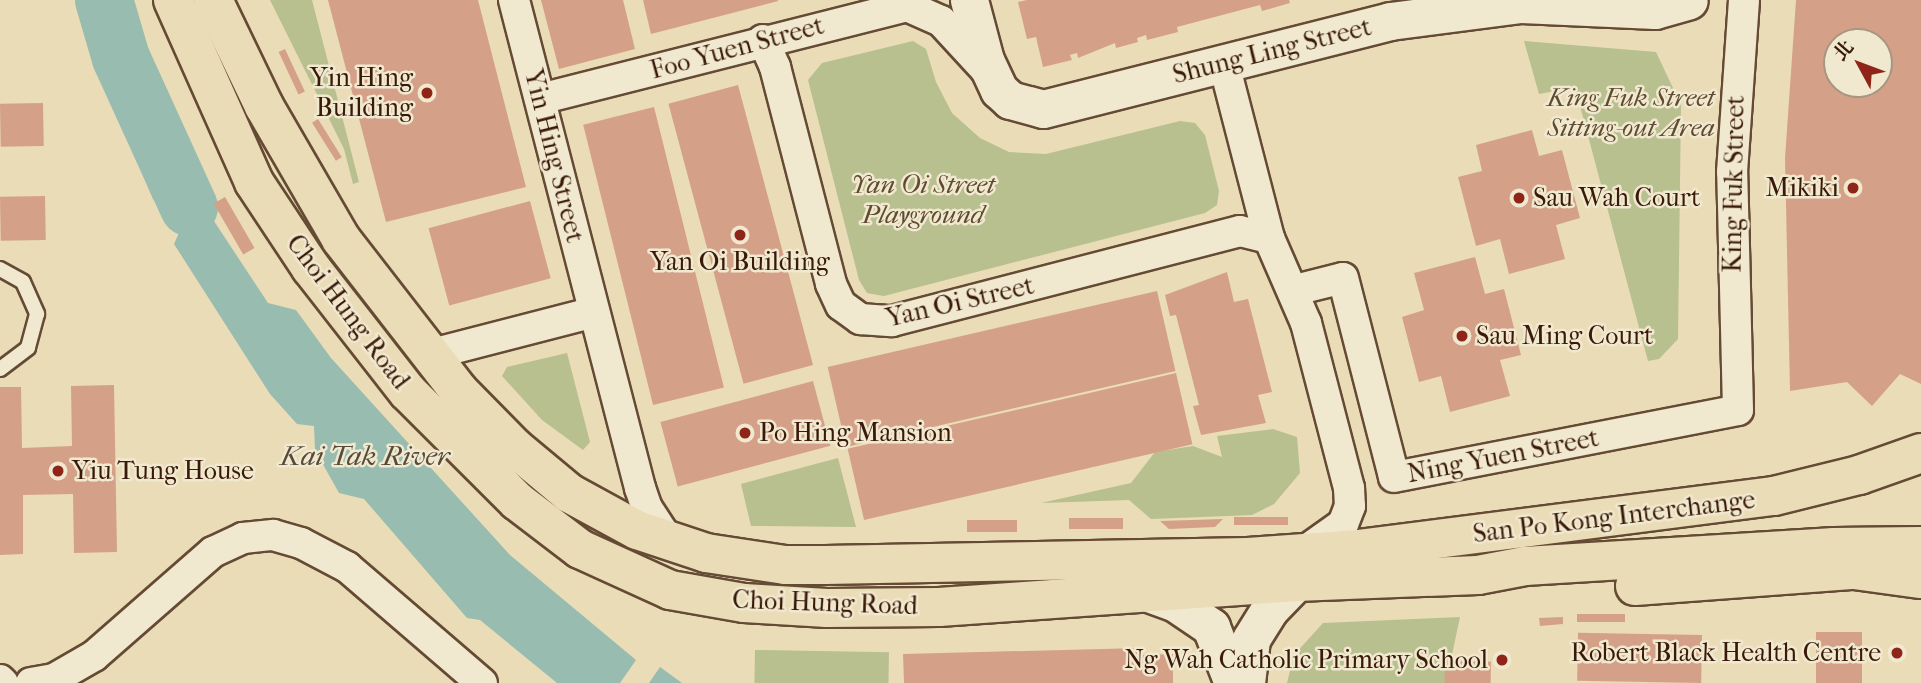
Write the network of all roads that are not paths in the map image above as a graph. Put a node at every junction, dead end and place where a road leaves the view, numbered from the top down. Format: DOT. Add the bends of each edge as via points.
graph roads {
  1 [pos="173,0"];
  2 [pos="213,0"];
  3 [pos="514,0"];
  4 [pos="970,0"];
  5 [pos="1443,0"];
  6 [pos="1689,0"];
  7 [pos="1744,0"];
  8 [pos="1390,21"];
  9 [pos="763,40"];
  10 [pos="1224,64"];
  11 [pos="991,76"];
  12 [pos="540,99"];
  13 [pos="1269,238"];
  14 [pos="0,269"];
  15 [pos="1295,290"];
  16 [pos="594,312"];
  17 [pos="428,355"];
  18 [pos="0,369"];
  19 [pos="1738,410"];
  20 [pos="1921,453"];
  21 [pos="670,543"];
  22 [pos="1921,546"];
  23 [pos="1298,568"];
  24 [pos="1478,575"];
  25 [pos="1921,579"];
  26 [pos="1146,592"];
  27 [pos="31,683"];
  28 [pos="482,683"];
  29 [pos="1233,683"];
  30 [pos="1247,683"];
  1 -- 26 [label="main road, Choi Hung Road" via="254,182 359,333 408,392 517,501 579,548 670,590 744,603 939,607"];
  2 -- 17 [label="main road, Choi Hung Road" via="304,180 377,290"];
  3 -- 12 [label="street, Yin Hing Street"];
  4 -- 11 [label="street, Shung Ling Street"];
  5 -- 8 [label="street"];
  6 -- 8 [label="street, Shung Ling Street" via="1655,10 1521,4"];
  7 -- 19 [label="street, King Fuk Street" via="1732,172"];
  8 -- 10 [label="street, Shung Ling Street"];
  9 -- 11 [label="street, Foo Yuen Street" via="907,6 941,21"];
  9 -- 12 [label="street, Foo Yuen Street"];
  9 -- 13 [label="street, Yan Oi Street" via="775,67 831,284 841,305 860,319 892,321 1240,231"];
  10 -- 11 [label="street, Shung Ling Street" via="1043,109 1010,100"];
  10 -- 13 [label="street"];
  12 -- 16 [label="street, Yin Hing Street"];
  13 -- 15 [label="street"];
  14 -- 18 [label="lane" via="23,282 37,314 28,348"];
  15 -- 19 [label="street, Ning Yuen Street" via="1343,278 1394,477"];
  15 -- 23 [label="street" via="1350,506 1343,523"];
  16 -- 17 [label="street"];
  16 -- 21 [label="street, Yin Hing Street" via="640,488"];
  17 -- 21 [label="main road, Choi Hung Road" via="539,470 599,512"];
  20 -- 23 [label="main road, San Po Kong Interchange" via="1859,475 1774,496 1571,523"];
  21 -- 23 [label="main road, Choi Hung Road" via="785,565"];
  22 -- 24 [label="main road" via="1525,566"];
  23 -- 24 [label="main road, Choi Hung Road"];
  23 -- 26 [label="main road, Choi Hung Road"];
  23 -- 30 [label="street" via="1251,639"];
  24 -- 25 [label="main road" via="1525,592 1854,570"];
  26 -- 29 [label="street" via="1174,602 1211,627"];
  27 -- 28 [label="street" via="54,679 94,656 213,552 243,538 273,536 301,543 346,567"];
}
